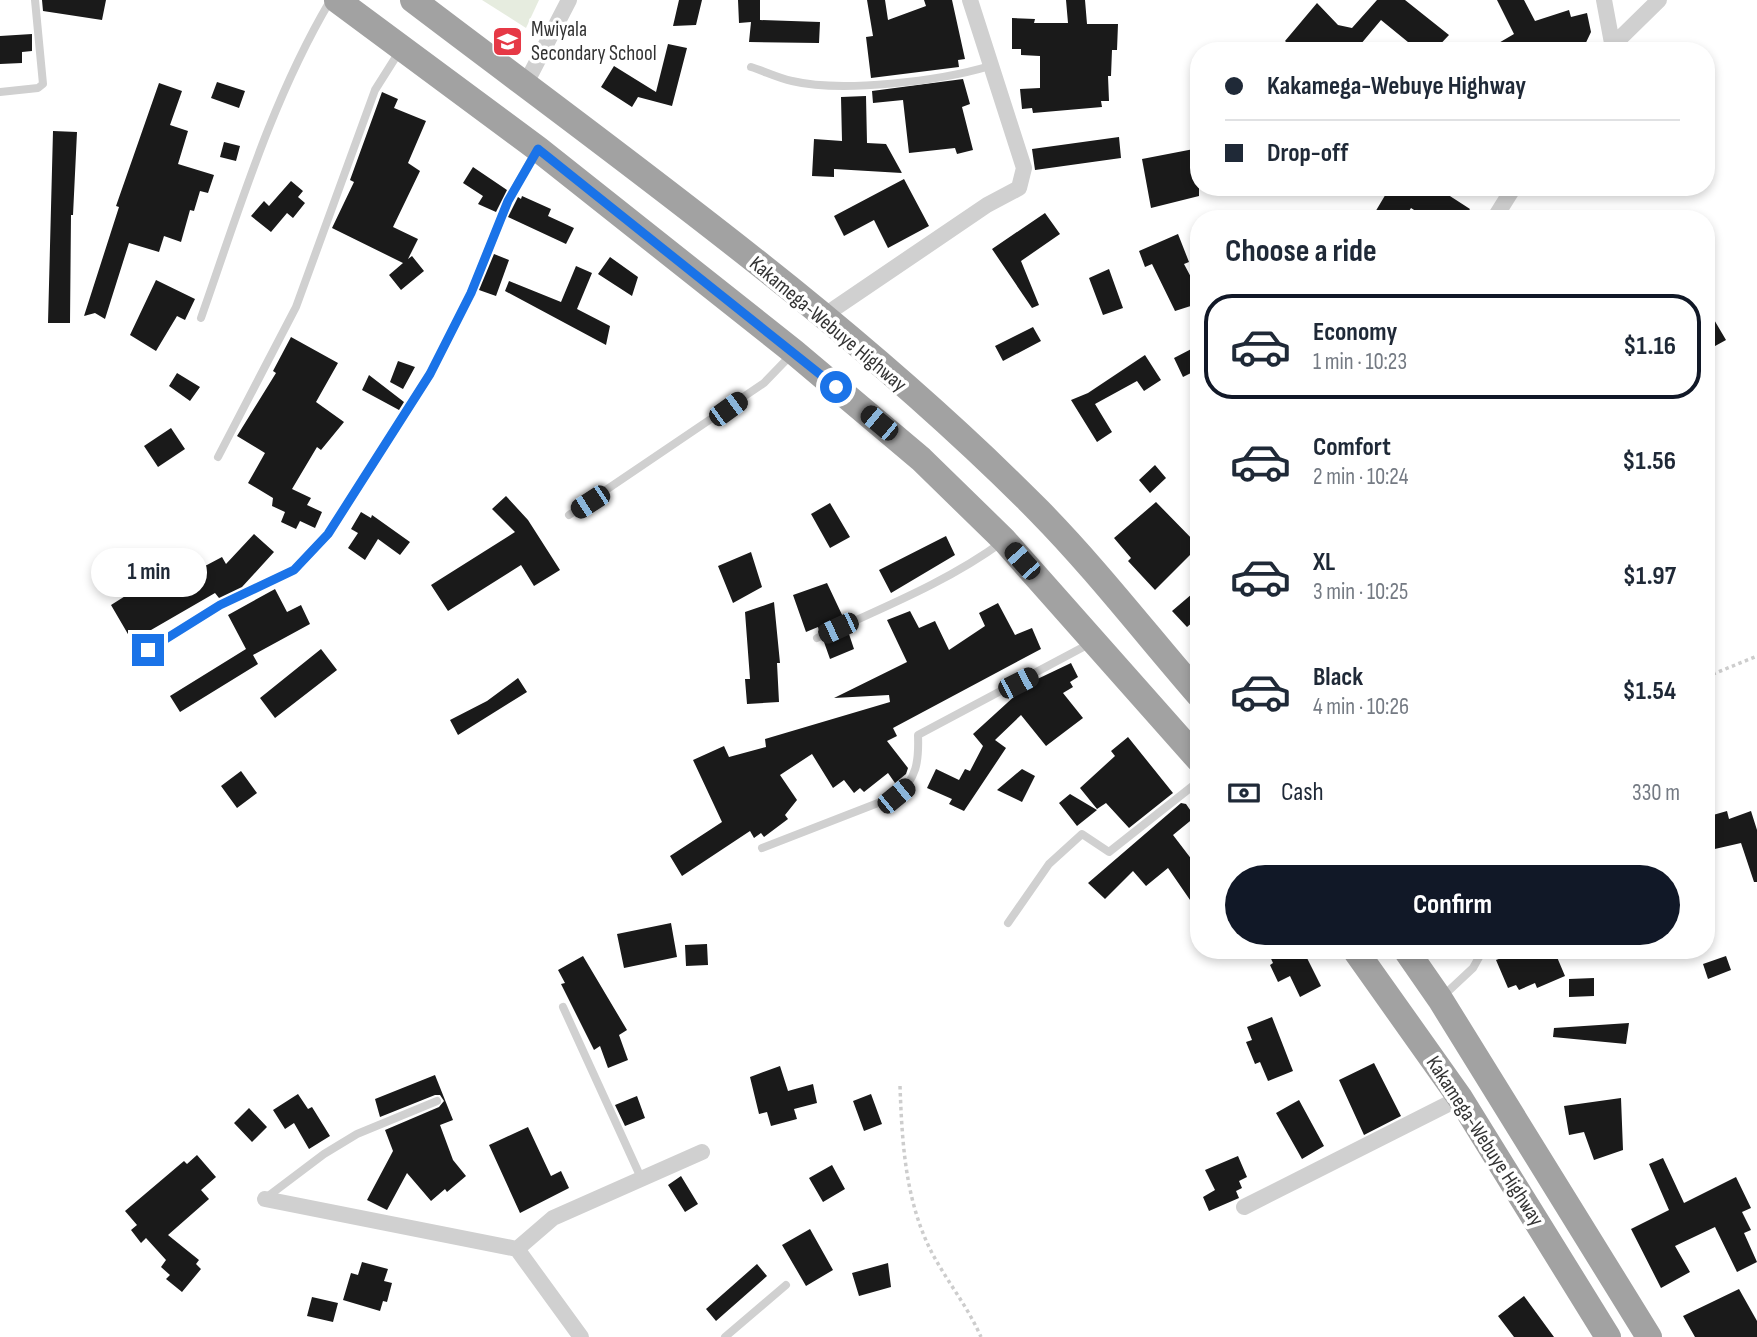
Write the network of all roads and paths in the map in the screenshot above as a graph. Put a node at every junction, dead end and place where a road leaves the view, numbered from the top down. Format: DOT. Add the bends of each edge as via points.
graph roads {
  1 [pos="35,0"];
  2 [pos="331,0"];
  3 [pos="337,0"];
  4 [pos="414,0"];
  5 [pos="569,0"];
  6 [pos="970,0"];
  7 [pos="1604,0"];
  8 [pos="1659,0"];
  9 [pos="1608,42"];
  10 [pos="1614,42"];
  11 [pos="401,48"];
  12 [pos="990,66"];
  13 [pos="751,67"];
  14 [pos="525,85"];
  15 [pos="0,92"];
  16 [pos="538,149"];
  17 [pos="822,317"];
  18 [pos="201,318"];
  19 [pos="794,352"];
  20 [pos="218,457"];
  21 [pos="569,515"];
  22 [pos="1004,540"];
  23 [pos="817,638"];
  24 [pos="1095,641"];
  25 [pos="148,650"];
  26 [pos="1757,656"];
  27 [pos="1715,673"];
  28 [pos="1190,685"];
  29 [pos="1190,750"];
  30 [pos="1190,788"];
  31 [pos="762,848"];
  32 [pos="1008,923"];
  33 [pos="1361,959"];
  34 [pos="1412,959"];
  35 [pos="1478,959"];
  36 [pos="1440,999"];
  37 [pos="563,1007"];
  38 [pos="900,1086"];
  39 [pos="1460,1098"];
  40 [pos="437,1101"];
  41 [pos="702,1152"];
  42 [pos="642,1180"];
  43 [pos="265,1199"];
  44 [pos="1244,1207"];
  45 [pos="517,1249"];
  46 [pos="786,1284"];
  47 [pos="581,1337"];
  48 [pos="725,1337"];
  49 [pos="981,1337"];
  50 [pos="1608,1337"];
  51 [pos="1649,1337"];
  1 -- 15 [label="lane" via="43,83 38,88"];
  2 -- 18 [label="lane" via="307,39 263,138"];
  3 -- 11 [label="highway, Kakamega-Webuye Highway"];
  4 -- 14 [label="highway, Kakamega-Webuye Highway"];
  5 -- 14 [label="street"];
  6 -- 12 [label="street"];
  7 -- 9 [label="street"];
  8 -- 10 [label="street"];
  11 -- 16 [label="highway, Kakamega-Webuye Highway"];
  11 -- 20 [label="lane" via="375,90 296,307"];
  12 -- 13 [label="lane" via="965,74 854,84 792,81"];
  12 -- 17 [label="street" via="1024,169 1018,188"];
  14 -- 17 [label="highway, Kakamega-Webuye Highway" via="676,198"];
  16 -- 19 [label="highway, Kakamega-Webuye Highway"];
  16 -- 25 [label="lane" via="508,201 471,293 430,374 328,534 294,570 220,605"];
  17 -- 28 [label="highway, Kakamega-Webuye Highway" via="1040,512"];
  19 -- 21 [label="lane" via="764,383"];
  19 -- 22 [label="highway, Kakamega-Webuye Highway" via="921,459"];
  22 -- 23 [label="lane" via="920,590"];
  22 -- 24 [label="highway, Kakamega-Webuye Highway"];
  24 -- 29 [label="highway, Kakamega-Webuye Highway"];
  24 -- 31 [label="lane" via="918,735 919,761 914,776 896,796"];
  26 -- 27 [label="path"];
  30 -- 32 [label="lane" via="1109,852 1082,834 1049,864"];
  33 -- 39 [label="highway, Kakamega-Webuye Highway"];
  34 -- 36 [label="highway, Kakamega-Webuye Highway"];
  35 -- 36 [label="lane"];
  36 -- 51 [label="highway, Kakamega-Webuye Highway"];
  37 -- 42 [label="lane"];
  38 -- 49 [label="path" via="902,1153 915,1209 930,1249"];
  39 -- 44 [label="street"];
  39 -- 50 [label="highway, Kakamega-Webuye Highway"];
  40 -- 43 [label="lane" via="357,1134"];
  41 -- 42 [label="street"];
  42 -- 45 [label="street" via="553,1218"];
  43 -- 45 [label="street"];
  45 -- 47 [label="street"];
  46 -- 48 [label="lane"];
}
